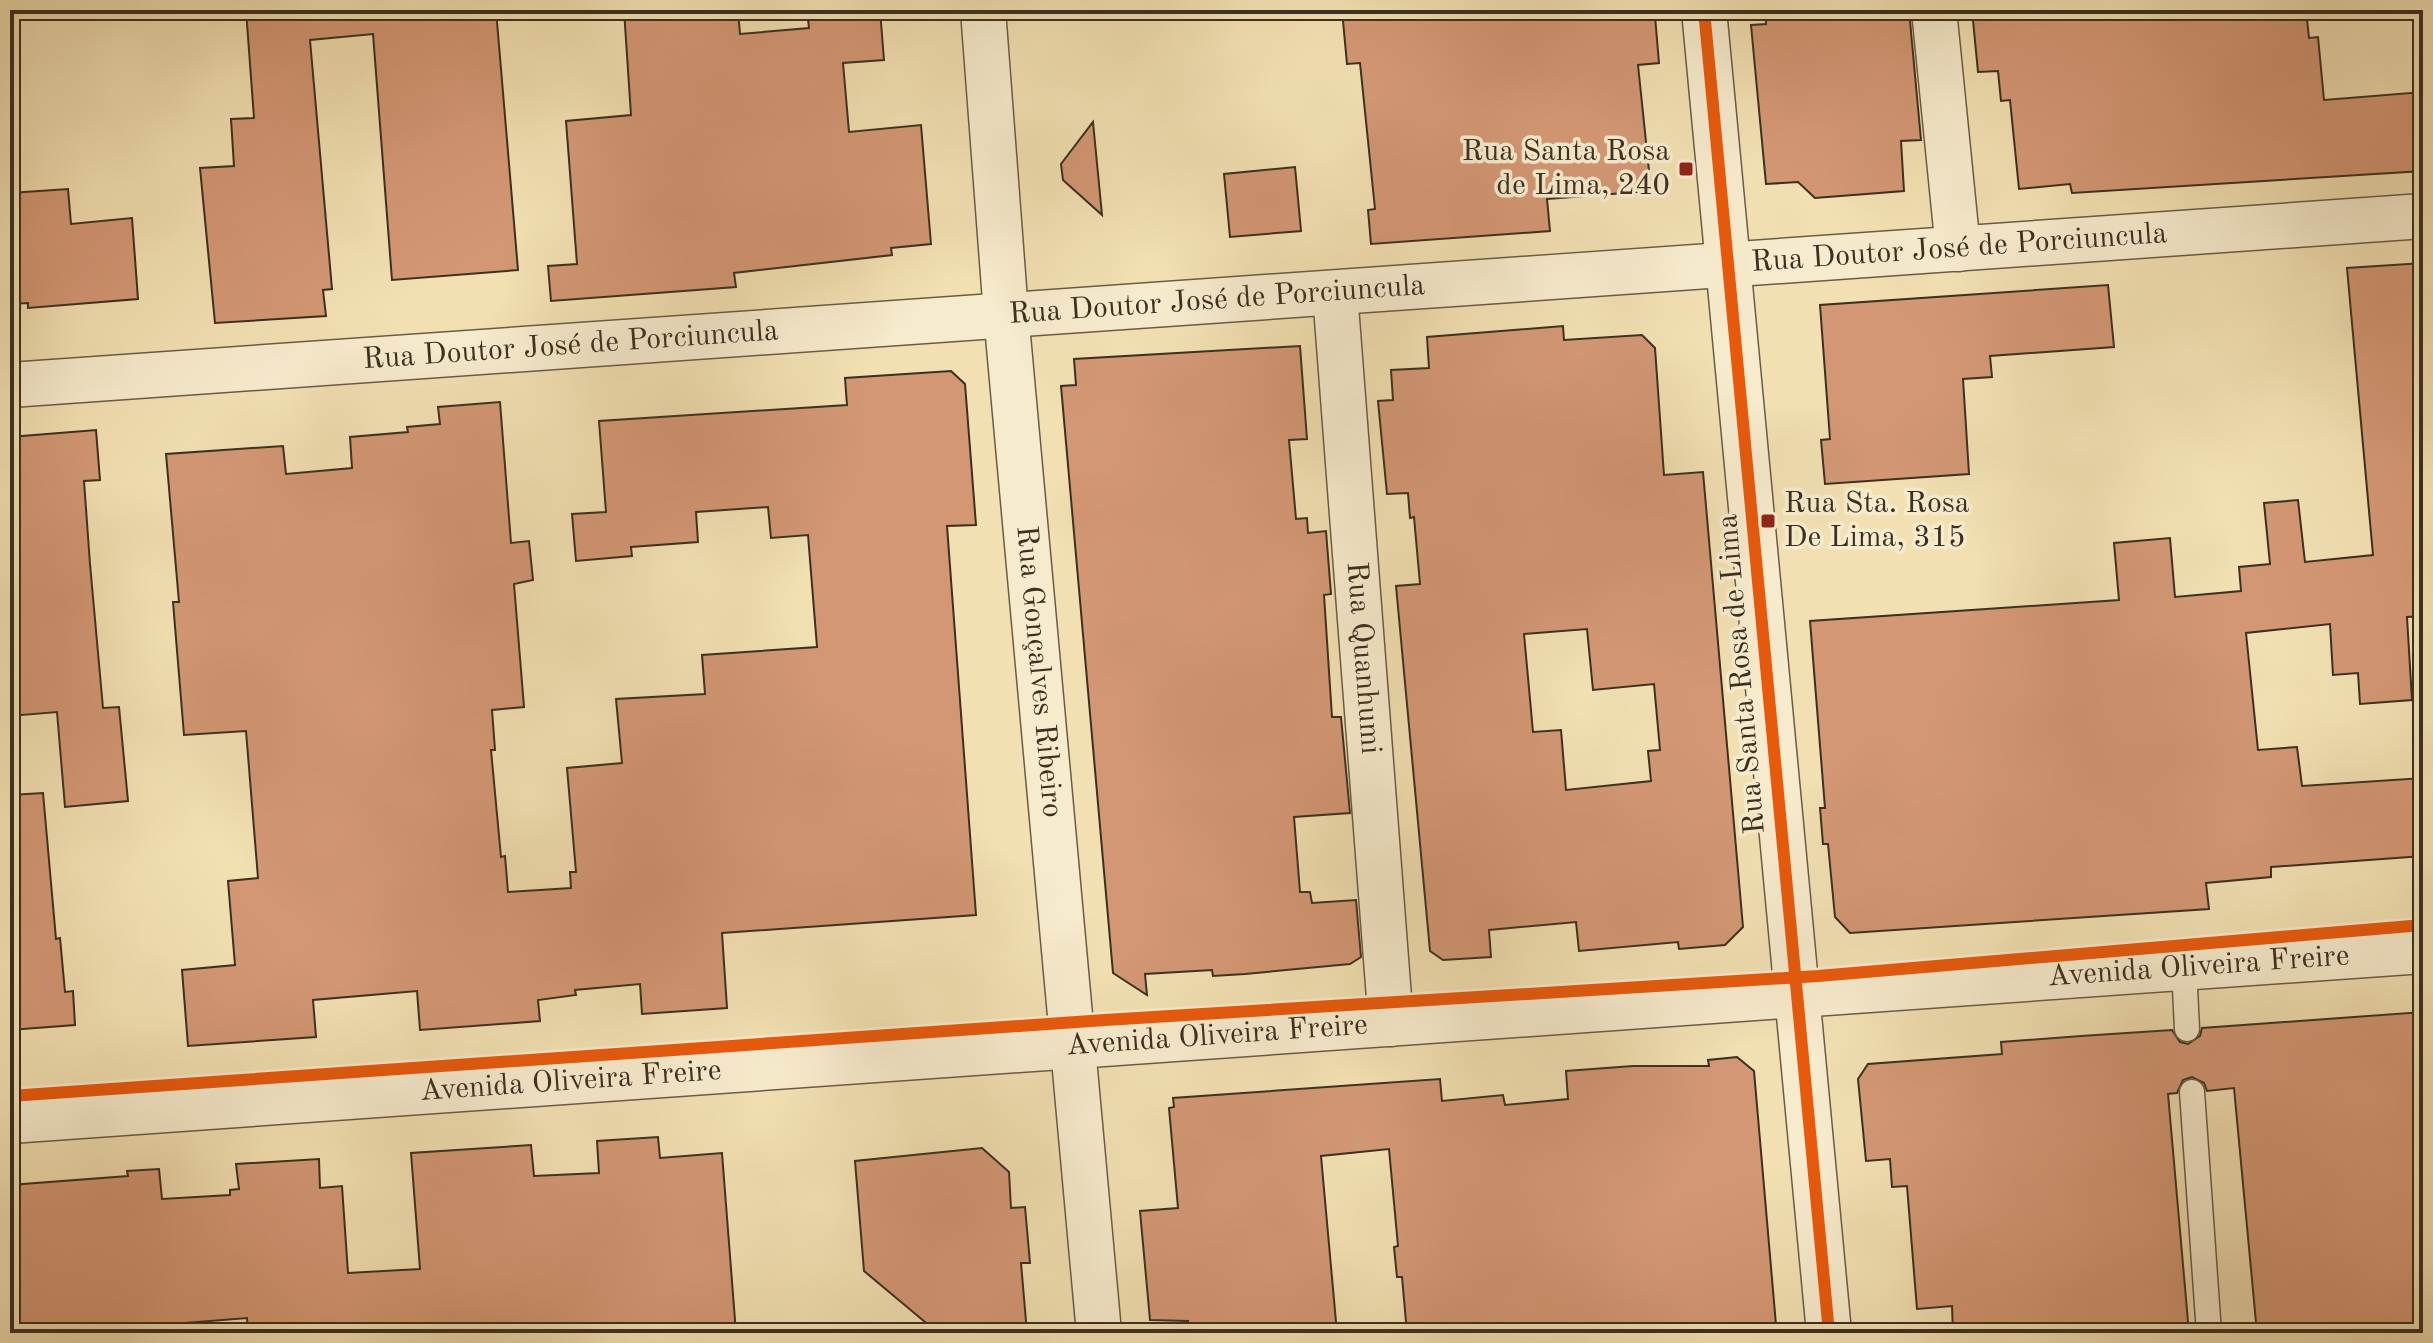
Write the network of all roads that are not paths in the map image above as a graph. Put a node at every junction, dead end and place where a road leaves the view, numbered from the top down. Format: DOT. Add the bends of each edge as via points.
graph roads {
  1 [pos="983,10"];
  2 [pos="1704,10"];
  3 [pos="1934,10"];
  4 [pos="2423,216"];
  5 [pos="1958,249"];
  6 [pos="1731,266"];
  7 [pos="1335,293"];
  8 [pos="1006,314"];
  9 [pos="10,385"];
  10 [pos="2423,951"];
  11 [pos="2184,968"];
  12 [pos="1798,995"];
  13 [pos="1391,1024"];
  14 [pos="2187,1029"];
  15 [pos="1072,1047"];
  16 [pos="2192,1092"];
  17 [pos="10,1121"];
  18 [pos="1099,1333"];
  19 [pos="1829,1333"];
  20 [pos="2209,1333"];
  1 -- 8 [label="street, Rua Gonçalves Ribeiro"];
  2 -- 6 [label="street, Rua Santa Rosa de Lima"];
  3 -- 5 [label="street"];
  4 -- 5 [label="street, Rua Doutor José de Porciuncula"];
  5 -- 6 [label="street, Rua Doutor José de Porciuncula"];
  6 -- 7 [label="street, Rua Doutor José de Porciuncula"];
  6 -- 12 [label="street, Rua Santa Rosa de Lima"];
  7 -- 8 [label="street, Rua Doutor José de Porciuncula"];
  7 -- 13 [label="street, Rua Quanhumi"];
  8 -- 9 [label="street, Rua Doutor José de Porciuncula"];
  8 -- 15 [label="street, Rua Gonçalves Ribeiro"];
  10 -- 11 [label="street, Avenida Oliveira Freire"];
  11 -- 12 [label="street, Avenida Oliveira Freire"];
  11 -- 14 [label="lane"];
  12 -- 13 [label="street, Avenida Oliveira Freire"];
  12 -- 19 [label="street, Rua Santa Rosa de Lima"];
  13 -- 15 [label="street, Avenida Oliveira Freire"];
  15 -- 17 [label="street, Avenida Oliveira Freire"];
  15 -- 18 [label="street, Rua Gonçalves Ribeiro"];
  16 -- 20 [label="lane"];
}
